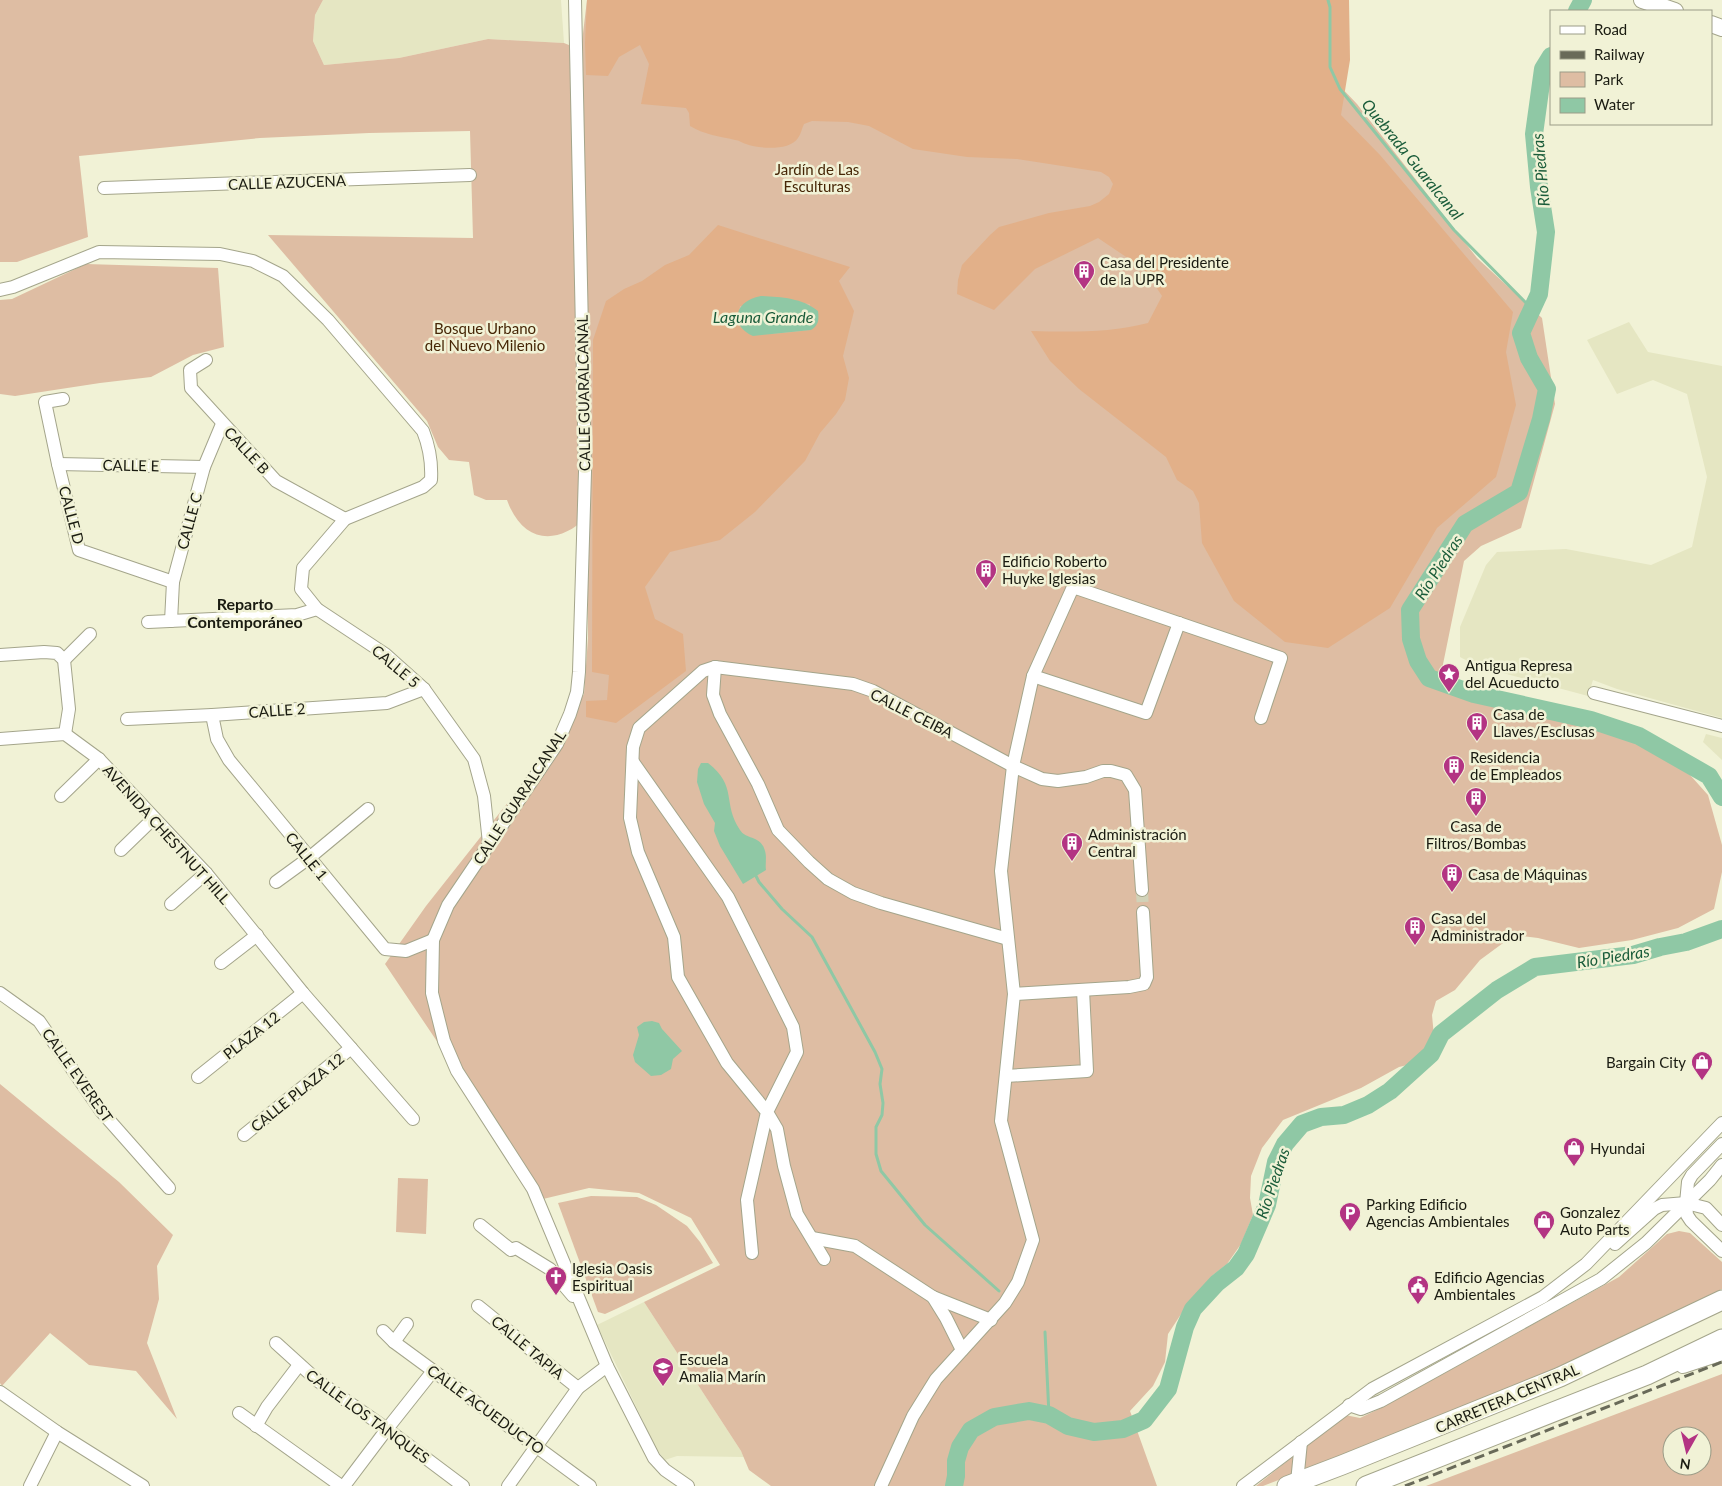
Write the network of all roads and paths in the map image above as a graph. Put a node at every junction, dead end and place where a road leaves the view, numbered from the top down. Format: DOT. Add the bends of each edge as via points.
graph roads {
  1 [pos="576,0"];
  2 [pos="1642,0"];
  3 [pos="1669,6"];
  4 [pos="470,175"];
  5 [pos="112,191"];
  6 [pos="0,290"];
  7 [pos="206,360"];
  8 [pos="63,399"];
  9 [pos="222,424"];
  10 [pos="58,464"];
  11 [pos="204,467"];
  12 [pos="345,519"];
  13 [pos="173,582"];
  14 [pos="317,609"];
  15 [pos="171,621"];
  16 [pos="148,622"];
  17 [pos="1179,623"];
  18 [pos="90,634"];
  19 [pos="0,655"];
  20 [pos="64,660"];
  21 [pos="715,667"];
  22 [pos="1034,676"];
  23 [pos="424,689"];
  24 [pos="1594,693"];
  25 [pos="212,715"];
  26 [pos="1261,718"];
  27 [pos="127,719"];
  28 [pos="1722,726"];
  29 [pos="65,734"];
  30 [pos="0,739"];
  31 [pos="99,759"];
  32 [pos="633,762"];
  33 [pos="1013,766"];
  34 [pos="61,796"];
  35 [pos="368,809"];
  36 [pos="154,818"];
  37 [pos="489,843"];
  38 [pos="121,850"];
  39 [pos="309,858"];
  40 [pos="206,873"];
  41 [pos="276,882"];
  42 [pos="1142,890"];
  43 [pos="171,904"];
  44 [pos="1143,912"];
  45 [pos="257,935"];
  46 [pos="1008,939"];
  47 [pos="433,940"];
  48 [pos="221,963"];
  49 [pos="1083,990"];
  50 [pos="0,993"];
  51 [pos="303,993"];
  52 [pos="1014,994"];
  53 [pos="351,1048"];
  54 [pos="1006,1076"];
  55 [pos="198,1077"];
  56 [pos="767,1112"];
  57 [pos="413,1119"];
  58 [pos="1722,1123"];
  59 [pos="244,1135"];
  60 [pos="1722,1144"];
  61 [pos="1722,1165"];
  62 [pos="169,1188"];
  63 [pos="1686,1203"];
  64 [pos="480,1225"];
  65 [pos="1722,1225"];
  66 [pos="812,1238"];
  67 [pos="1722,1251"];
  68 [pos="752,1253"];
  69 [pos="824,1259"];
  70 [pos="1586,1264"];
  71 [pos="933,1297"];
  72 [pos="1722,1300"];
  73 [pos="582,1305"];
  74 [pos="478,1306"];
  75 [pos="991,1320"];
  76 [pos="407,1324"];
  77 [pos="382,1331"];
  78 [pos="1722,1339"];
  79 [pos="276,1342"];
  80 [pos="394,1342"];
  81 [pos="962,1350"];
  82 [pos="1722,1352"];
  83 [pos="299,1364"];
  84 [pos="607,1366"];
  85 [pos="434,1371"];
  86 [pos="1647,1375"];
  87 [pos="578,1388"];
  88 [pos="0,1392"];
  89 [pos="1349,1406"];
  90 [pos="239,1412"];
  91 [pos="256,1426"];
  92 [pos="387,1429"];
  93 [pos="57,1432"];
  94 [pos="1301,1442"];
  95 [pos="537,1446"];
  96 [pos="680,1484"];
  97 [pos="1292,1484"];
  98 [pos="30,1486"];
  99 [pos="143,1486"];
  100 [pos="343,1486"];
  101 [pos="463,1486"];
  102 [pos="508,1486"];
  103 [pos="590,1486"];
  104 [pos="881,1486"];
  105 [pos="1242,1486"];
  106 [pos="1366,1486"];
  1 -- 37 [label="street, CALLE GUARALCANAL" via="585,472 577,692 557,744"];
  2 -- 3 [label="main road"];
  4 -- 5 [label="street, CALLE AZUCENA"];
  6 -- 12 [label="street" via="13,288 99,252 220,254 253,261 283,276 328,320 423,431 427,442 431,480 423,487"];
  7 -- 9 [label="street, CALLE B" via="190,370 191,388"];
  8 -- 10 [label="street, CALLE D" via="46,402"];
  9 -- 11 [label="street, CALLE C"];
  9 -- 12 [label="street, CALLE B" via="276,481"];
  10 -- 11 [label="street, CALLE E"];
  10 -- 13 [label="street, CALLE D" via="80,550"];
  11 -- 13 [label="street, CALLE C"];
  12 -- 14 [label="street, CALLE 5" via="303,568 301,589"];
  13 -- 15 [label="street, CALLE C"];
  14 -- 15 [label="street" via="297,615"];
  14 -- 23 [label="street, CALLE 5" via="385,654"];
  15 -- 16 [label="street"];
  17 -- 22 [label="street" via="1073,587"];
  17 -- 22 [label="street" via="1146,713"];
  17 -- 26 [label="street" via="1281,658"];
  18 -- 20 [label="street"];
  19 -- 20 [label="street" via="57,653"];
  20 -- 29 [label="street" via="69,709"];
  21 -- 32 [label="street" via="703,671 639,728 633,747"];
  21 -- 33 [label="street, CALLE CEIBA" via="853,684 874,691"];
  21 -- 46 [label="street" via="713,695 720,714 758,784 778,830 809,862 828,879 881,903"];
  22 -- 33 [label="street"];
  23 -- 25 [label="street, CALLE 2" via="387,703"];
  23 -- 37 [label="street, CALLE 5" via="474,759 484,796"];
  24 -- 28 [label="street"];
  25 -- 27 [label="street, CALLE 2"];
  25 -- 39 [label="street, CALLE 1" via="217,739 229,760"];
  29 -- 30 [label="street"];
  29 -- 31 [label="street, AVENIDA CHESTNUT HILL"];
  31 -- 34 [label="street"];
  31 -- 36 [label="street, AVENIDA CHESTNUT HILL"];
  32 -- 56 [label="street" via="630,818 638,852 674,937 678,977 727,1063"];
  32 -- 56 [label="street" via="728,897 793,1027 797,1052"];
  33 -- 42 [label="street, CALLE CEIBA" via="1049,781 1086,777 1102,771 1126,775 1134,790"];
  33 -- 46 [label="street" via="1001,871"];
  35 -- 39 [label="street"];
  36 -- 38 [label="street"];
  36 -- 40 [label="street, AVENIDA CHESTNUT HILL"];
  37 -- 47 [label="street, CALLE GUARALCANAL" via="448,904"];
  39 -- 41 [label="street"];
  39 -- 47 [label="street, CALLE 1" via="385,950 406,952"];
  40 -- 43 [label="street"];
  40 -- 45 [label="street, AVENIDA CHESTNUT HILL"];
  44 -- 49 [label="street" via="1147,977 1144,984"];
  45 -- 48 [label="street"];
  45 -- 51 [label="street, AVENIDA CHESTNUT HILL"];
  46 -- 52 [label="street"];
  47 -- 73 [label="street, CALLE GUARALCANAL" via="432,993 444,1041 457,1072 532,1189"];
  49 -- 52 [label="street"];
  49 -- 54 [label="street" via="1087,1071"];
  50 -- 62 [label="street, CALLE EVEREST" via="40,1021 101,1111"];
  51 -- 53 [label="street, AVENIDA CHESTNUT HILL"];
  51 -- 55 [label="street, PLAZA 12"];
  52 -- 54 [label="street"];
  53 -- 57 [label="street, AVENIDA CHESTNUT HILL"];
  53 -- 59 [label="street, CALLE PLAZA 12"];
  54 -- 75 [label="street" via="1002,1121 1033,1240 1018,1282"];
  56 -- 66 [label="street" via="777,1129 797,1214"];
  56 -- 68 [label="street" via="747,1200"];
  58 -- 70 [label="street"];
  60 -- 63 [label="street" via="1692,1175"];
  61 -- 63 [label="street"];
  63 -- 65 [label="street" via="1706,1208"];
  63 -- 67 [label="street" via="1691,1221"];
  63 -- 70 [label="street" via="1654,1209 1600,1256"];
  63 -- 89 [label="street" via="1646,1243 1584,1289 1381,1401 1362,1409"];
  64 -- 73 [label="street" via="511,1250 516,1248 550,1269"];
  66 -- 69 [label="street"];
  66 -- 71 [label="street" via="855,1246"];
  70 -- 89 [label="street" via="1543,1297 1372,1389"];
  71 -- 75 [label="street"];
  71 -- 81 [label="street"];
  72 -- 97 [label="highway, CARRETERA CENTRAL" via="1560,1377"];
  73 -- 84 [label="street, CALLE GUARALCANAL"];
  74 -- 87 [label="street, CALLE TAPIA"];
  75 -- 81 [label="street"];
  76 -- 80 [label="street"];
  77 -- 80 [label="street, CALLE ACUEDUCTO"];
  78 -- 86 [label="highway, CARRETERA CENTRAL"];
  79 -- 83 [label="street, CALLE LOS TANQUES"];
  80 -- 85 [label="street, CALLE ACUEDUCTO"];
  81 -- 104 [label="street" via="936,1379 913,1416"];
  82 -- 86 [label="main road"];
  83 -- 91 [label="street"];
  83 -- 92 [label="street, CALLE LOS TANQUES"];
  84 -- 87 [label="street"];
  84 -- 96 [label="street, CALLE GUARALCANAL" via="654,1458"];
  85 -- 92 [label="street"];
  85 -- 95 [label="street, CALLE ACUEDUCTO"];
  86 -- 106 [label="highway, CARRETERA CENTRAL"];
  87 -- 95 [label="street"];
  88 -- 93 [label="street"];
  89 -- 94 [label="street"];
  90 -- 91 [label="street"];
  91 -- 100 [label="street"];
  92 -- 100 [label="street"];
  92 -- 101 [label="street, CALLE LOS TANQUES"];
  93 -- 98 [label="street"];
  93 -- 99 [label="street"];
  94 -- 97 [label="street"];
  94 -- 105 [label="street"];
  95 -- 102 [label="street"];
  95 -- 103 [label="street, CALLE ACUEDUCTO"];
}
